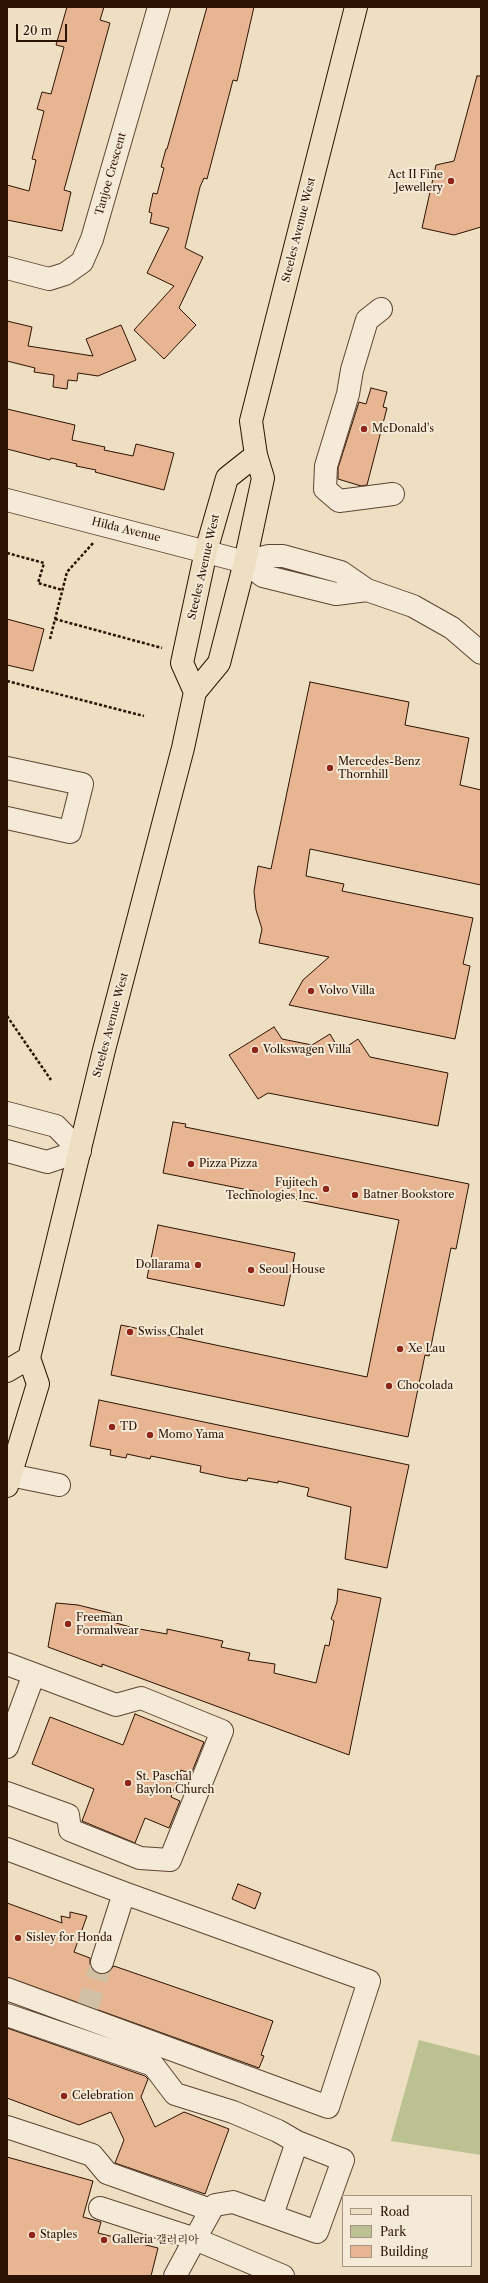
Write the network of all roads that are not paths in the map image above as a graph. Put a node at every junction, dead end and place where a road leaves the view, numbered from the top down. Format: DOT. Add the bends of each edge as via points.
graph roads {
  1 [pos="159,7"];
  2 [pos="356,7"];
  3 [pos="7,268"];
  4 [pos="374,315"];
  5 [pos="256,455"];
  6 [pos="393,494"];
  7 [pos="7,500"];
  8 [pos="206,551"];
  9 [pos="246,562"];
  10 [pos="481,653"];
  11 [pos="194,692"];
  12 [pos="7,768"];
  13 [pos="7,818"];
  14 [pos="7,1113"];
  15 [pos="7,1151"];
  16 [pos="80,1151"];
  17 [pos="29,1358"];
  18 [pos="7,1371"];
  19 [pos="8,1478"];
  20 [pos="59,1485"];
  21 [pos="7,1664"];
  22 [pos="34,1674"];
  23 [pos="7,1747"];
  24 [pos="7,1792"];
  25 [pos="7,1849"];
  26 [pos="124,1892"];
  27 [pos="102,1962"];
  28 [pos="7,1989"];
  29 [pos="7,2015"];
  30 [pos="7,2127"];
  31 [pos="296,2142"];
  32 [pos="100,2208"];
  33 [pos="211,2210"];
  34 [pos="272,2215"];
  35 [pos="195,2239"];
  36 [pos="175,2276"];
  37 [pos="283,2276"];
  1 -- 3 [label="street, Tanjoe Crescent" via="92,239 82,262 65,274 49,279"];
  2 -- 5 [label="main road, Steeles Avenue West" via="251,421"];
  4 -- 6 [label="street" via="352,370 326,466 325,489 339,501"];
  5 -- 8 [label="main road, Steeles Avenue West" via="227,478"];
  5 -- 9 [label="main road, Steeles Avenue West" via="263,478"];
  7 -- 8 [label="street, Hilda Avenue"];
  8 -- 9 [label="street, Hilda Avenue"];
  8 -- 11 [label="main road, Steeles Avenue West" via="182,663"];
  9 -- 10 [label="street, Hilda Avenue" via="269,556 283,556 342,572 367,590 413,606 452,628"];
  9 -- 11 [label="main road, Steeles Avenue West" via="219,663"];
  11 -- 16 [label="main road, Steeles Avenue West" via="183,748"];
  12 -- 13 [label="street" via="82,784 70,832"];
  14 -- 16 [label="street" via="56,1126"];
  15 -- 16 [label="street" via="47,1162"];
  16 -- 17 [label="main road, Steeles Avenue West"];
  17 -- 18 [label="main road"];
  17 -- 19 [label="main road" via="38,1384"];
  19 -- 20 [label="street"];
  21 -- 22 [label="street"];
  22 -- 23 [label="street"];
  22 -- 24 [label="street" via="116,1705 141,1698 222,1731 170,1860 140,1858 70,1830 68,1815"];
  25 -- 26 [label="street"];
  26 -- 27 [label="street"];
  26 -- 28 [label="street" via="369,1981 328,2107 85,2014"];
  29 -- 31 [label="street" via="153,2065 175,2094 233,2112 278,2131"];
  30 -- 33 [label="street" via="92,2155 107,2173"];
  31 -- 34 [label="street"];
  31 -- 34 [label="street" via="343,2160 317,2232"];
  32 -- 35 [label="street"];
  33 -- 34 [label="street" via="215,2205 233,2202"];
  33 -- 35 [label="street"];
  35 -- 36 [label="street"];
  35 -- 37 [label="street"];
}
